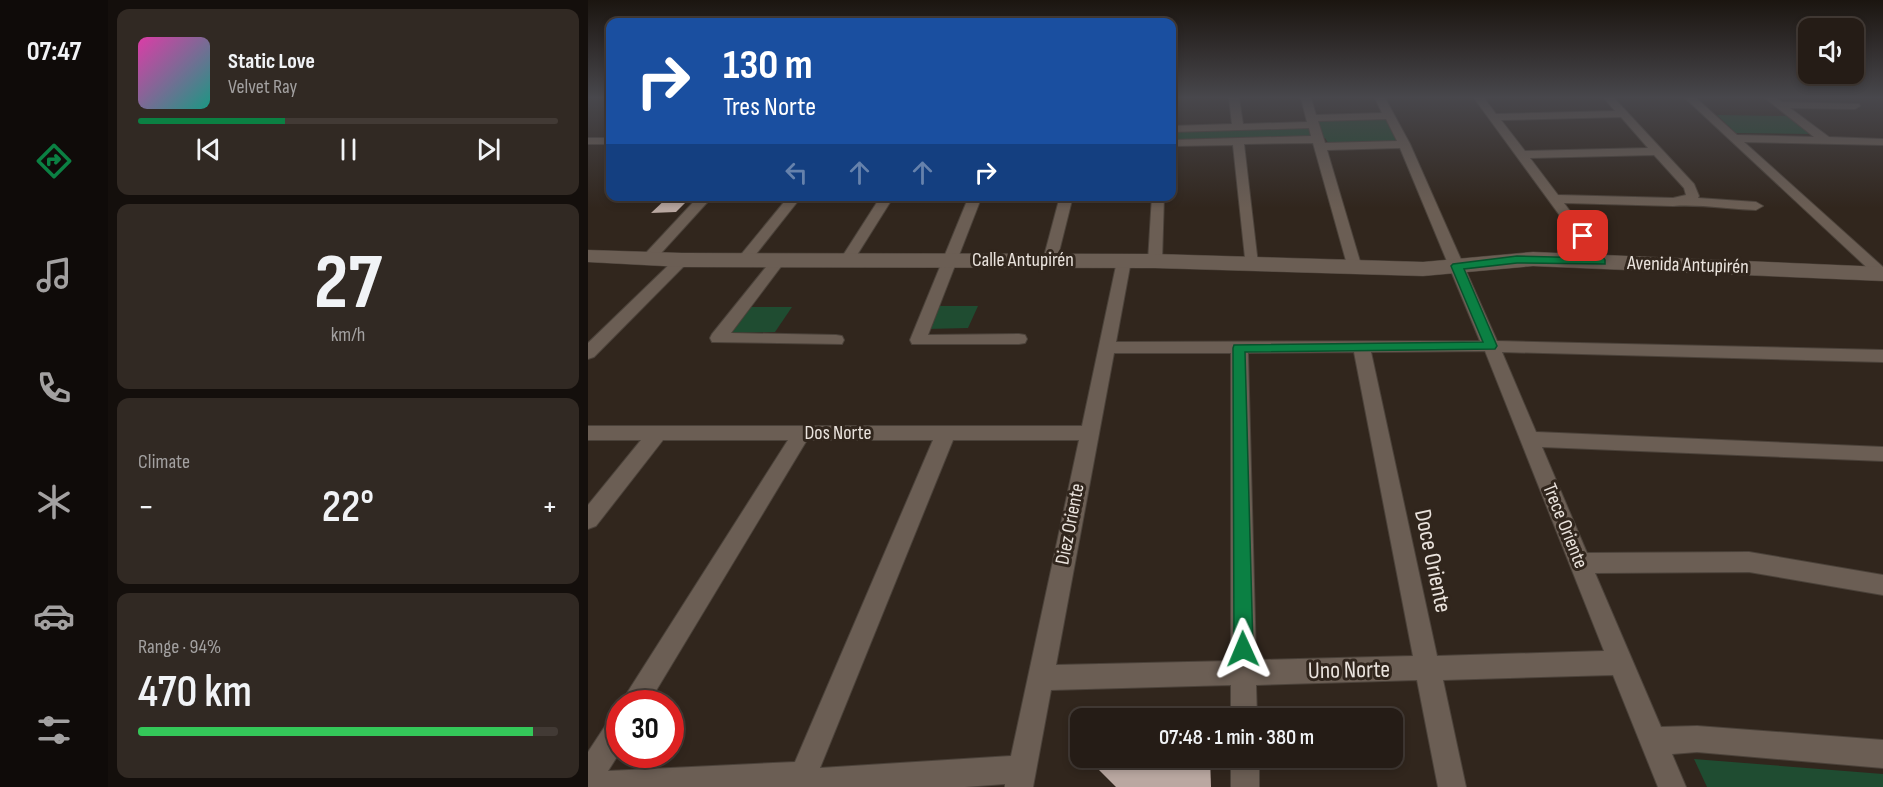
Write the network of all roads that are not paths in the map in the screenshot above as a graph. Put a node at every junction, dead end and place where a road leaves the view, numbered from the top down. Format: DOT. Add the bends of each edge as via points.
graph roads {
  1 [pos="1317,135"];
  2 [pos="1399,135"];
  3 [pos="1508,135"];
  4 [pos="1643,135"];
  5 [pos="1731,135"];
  6 [pos="1818,135"];
  7 [pos="606,138"];
  8 [pos="1735,138"];
  9 [pos="588,141"];
  10 [pos="1238,141"];
  11 [pos="1826,141"];
  12 [pos="1883,142"];
  13 [pos="1176,143"];
  14 [pos="1320,143"];
  15 [pos="1404,144"];
  16 [pos="588,151"];
  17 [pos="606,151"];
  18 [pos="1658,151"];
  19 [pos="1522,154"];
  20 [pos="1689,193"];
  21 [pos="1556,199"];
  22 [pos="702,201"];
  23 [pos="792,201"];
  24 [pos="885,201"];
  25 [pos="974,201"];
  26 [pos="1066,201"];
  27 [pos="1158,201"];
  28 [pos="1756,206"];
  29 [pos="588,256"];
  30 [pos="648,258"];
  31 [pos="682,260"];
  32 [pos="744,260"];
  33 [pos="778,260"];
  34 [pos="847,260"];
  35 [pos="949,260"];
  36 [pos="1050,260"];
  37 [pos="1124,261"];
  38 [pos="1155,261"];
  39 [pos="1601,262"];
  40 [pos="1251,264"];
  41 [pos="1457,266"];
  42 [pos="1355,268"];
  43 [pos="1882,274"];
  44 [pos="1019,339"];
  45 [pos="836,340"];
  46 [pos="1491,346"];
  47 [pos="1361,347"];
  48 [pos="1106,348"];
  49 [pos="1239,348"];
  50 [pos="588,353"];
  51 [pos="1883,356"];
  52 [pos="588,433"];
  53 [pos="658,433"];
  54 [pos="802,433"];
  55 [pos="946,433"];
  56 [pos="1088,433"];
  57 [pos="1530,439"];
  58 [pos="1883,454"];
  59 [pos="588,520"];
  60 [pos="1579,563"];
  61 [pos="1883,585"];
  62 [pos="1621,663"];
  63 [pos="1427,668"];
  64 [pos="1244,672"];
  65 [pos="1041,678"];
  66 [pos="642,690"];
  67 [pos="1244,708"];
  68 [pos="1654,741"];
  69 [pos="606,748"];
  70 [pos="1883,754"];
  71 [pos="1245,768"];
  72 [pos="803,776"];
  73 [pos="588,777"];
  74 [pos="1021,778"];
  75 [pos="1245,787"];
  76 [pos="1452,787"];
  77 [pos="1672,787"];
  1 -- 14 [label="street"];
  2 -- 15 [label="street, Trece Oriente"];
  3 -- 19 [label="street"];
  4 -- 18 [label="street"];
  5 -- 8 [label="street"];
  6 -- 11 [label="street"];
  7 -- 9 [label="street"];
  8 -- 11 [label="street"];
  8 -- 43 [label="street"];
  10 -- 13 [label="street"];
  10 -- 14 [label="street"];
  10 -- 40 [label="street"];
  11 -- 12 [label="street"];
  14 -- 15 [label="street"];
  14 -- 42 [label="street"];
  15 -- 41 [label="street, Trece Oriente"];
  16 -- 17 [label="street"];
  18 -- 19 [label="street"];
  18 -- 20 [label="street"];
  19 -- 21 [label="street"];
  20 -- 21 [label="street" via="1673,202"];
  20 -- 28 [label="street" via="1707,204"];
  21 -- 39 [label="street"];
  22 -- 30 [label="street"];
  23 -- 32 [label="street"];
  24 -- 34 [label="street"];
  25 -- 35 [label="street"];
  26 -- 36 [label="street"];
  27 -- 38 [label="street"];
  29 -- 30 [label="street, Calle Antupirén"];
  30 -- 31 [label="street, Calle Antupirén"];
  31 -- 32 [label="street, Calle Antupirén"];
  31 -- 50 [label="street"];
  32 -- 33 [label="street, Calle Antupirén"];
  33 -- 34 [label="street, Calle Antupirén"];
  33 -- 45 [label="street" via="718,338"];
  34 -- 35 [label="street, Calle Antupirén"];
  35 -- 36 [label="street, Calle Antupirén"];
  35 -- 44 [label="street" via="918,340"];
  36 -- 37 [label="street, Calle Antupirén"];
  37 -- 38 [label="street, Calle Antupirén"];
  37 -- 48 [label="street, Diez Oriente"];
  38 -- 40 [label="street, Calle Antupirén"];
  39 -- 41 [label="street, Avenida Antupirén" via="1517,260"];
  39 -- 43 [label="street, Avenida Antupirén"];
  40 -- 42 [label="street, Calle Antupirén"];
  41 -- 42 [label="street, Calle Antupirén"];
  41 -- 46 [label="street, Trece Oriente"];
  46 -- 47 [label="street"];
  46 -- 51 [label="street"];
  46 -- 57 [label="street, Trece Oriente"];
  47 -- 49 [label="street"];
  47 -- 63 [label="street, Doce Oriente"];
  48 -- 49 [label="street"];
  48 -- 56 [label="street, Diez Oriente"];
  49 -- 64 [label="street"];
  52 -- 53 [label="street, Dos Norte"];
  53 -- 54 [label="street, Dos Norte"];
  53 -- 59 [label="street"];
  54 -- 55 [label="street, Dos Norte"];
  54 -- 66 [label="street"];
  55 -- 56 [label="street, Dos Norte"];
  55 -- 72 [label="street"];
  56 -- 65 [label="street, Diez Oriente"];
  57 -- 58 [label="street"];
  57 -- 60 [label="street, Trece Oriente"];
  60 -- 61 [label="street" via="1749,562"];
  60 -- 62 [label="street, Trece Oriente"];
  62 -- 63 [label="street, Uno Norte"];
  62 -- 68 [label="street, Trece Oriente"];
  63 -- 64 [label="street, Uno Norte"];
  63 -- 76 [label="street, Doce Oriente"];
  64 -- 65 [label="street, Uno Norte"];
  64 -- 67 [label="street"];
  65 -- 74 [label="street, Diez Oriente"];
  68 -- 70 [label="street" via="1697,739"];
  68 -- 77 [label="street, Trece Oriente"];
  69 -- 73 [label="street"];
  71 -- 75 [label="street"];
  72 -- 73 [label="street" via="617,786 597,783"];
  72 -- 74 [label="street" via="824,783"];
}
